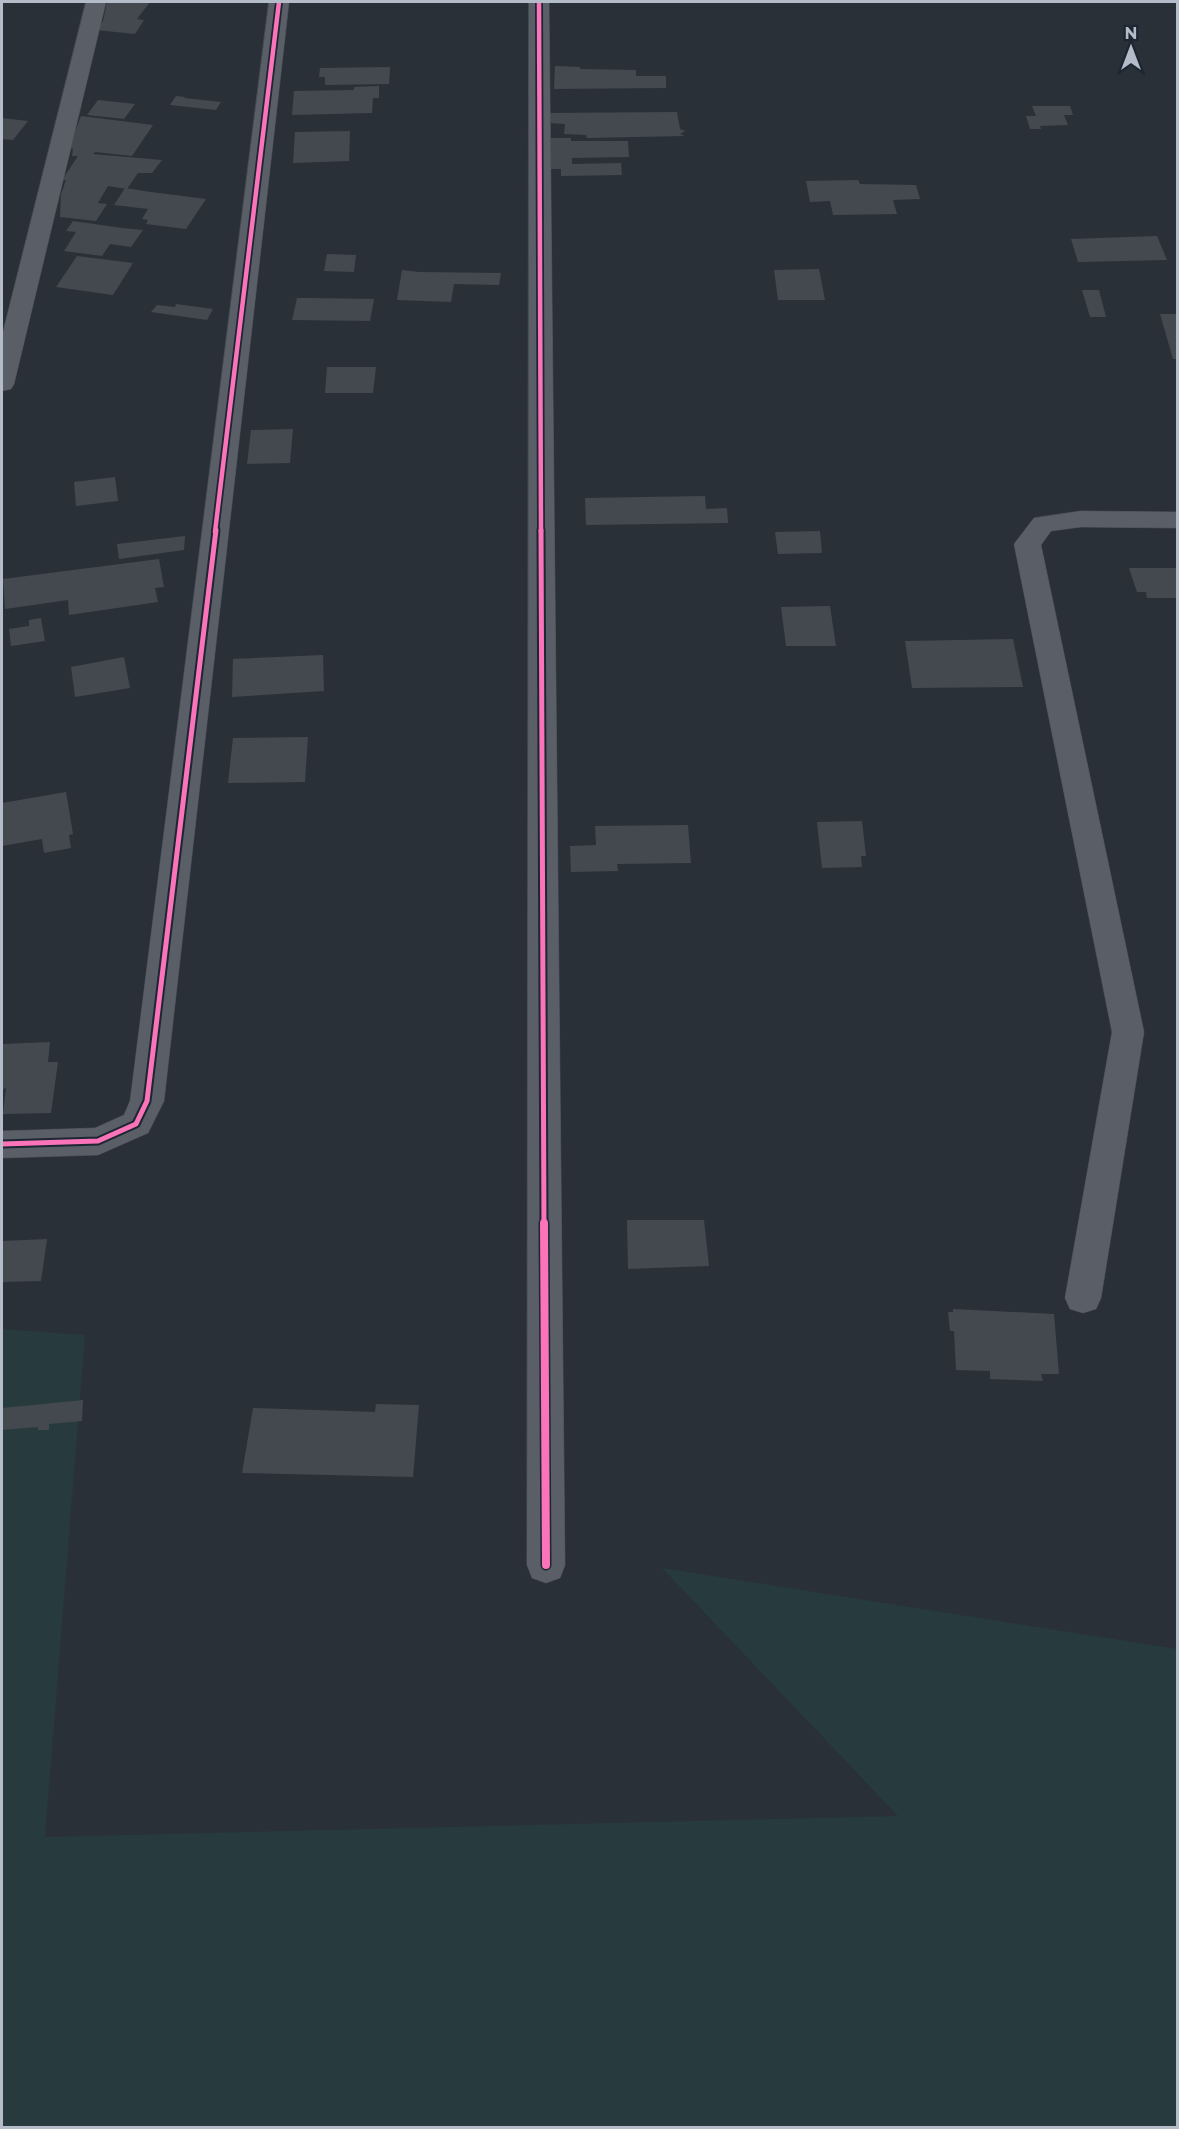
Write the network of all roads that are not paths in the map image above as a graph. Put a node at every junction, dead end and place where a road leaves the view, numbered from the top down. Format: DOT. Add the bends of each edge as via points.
graph roads {
  1 [pos="96,2"];
  2 [pos="279,2"];
  3 [pos="539,2"];
  4 [pos="2,384"];
  5 [pos="1178,520"];
  6 [pos="2,1144"];
  7 [pos="1083,1298"];
  8 [pos="546,1565"];
  1 -- 4 [label="street"];
  2 -- 6 [label="street" via="147,1101 136,1124 98,1141"];
  3 -- 8 [label="street"];
  5 -- 7 [label="street" via="1081,519 1043,524 1027,544 1128,1032"];
}
